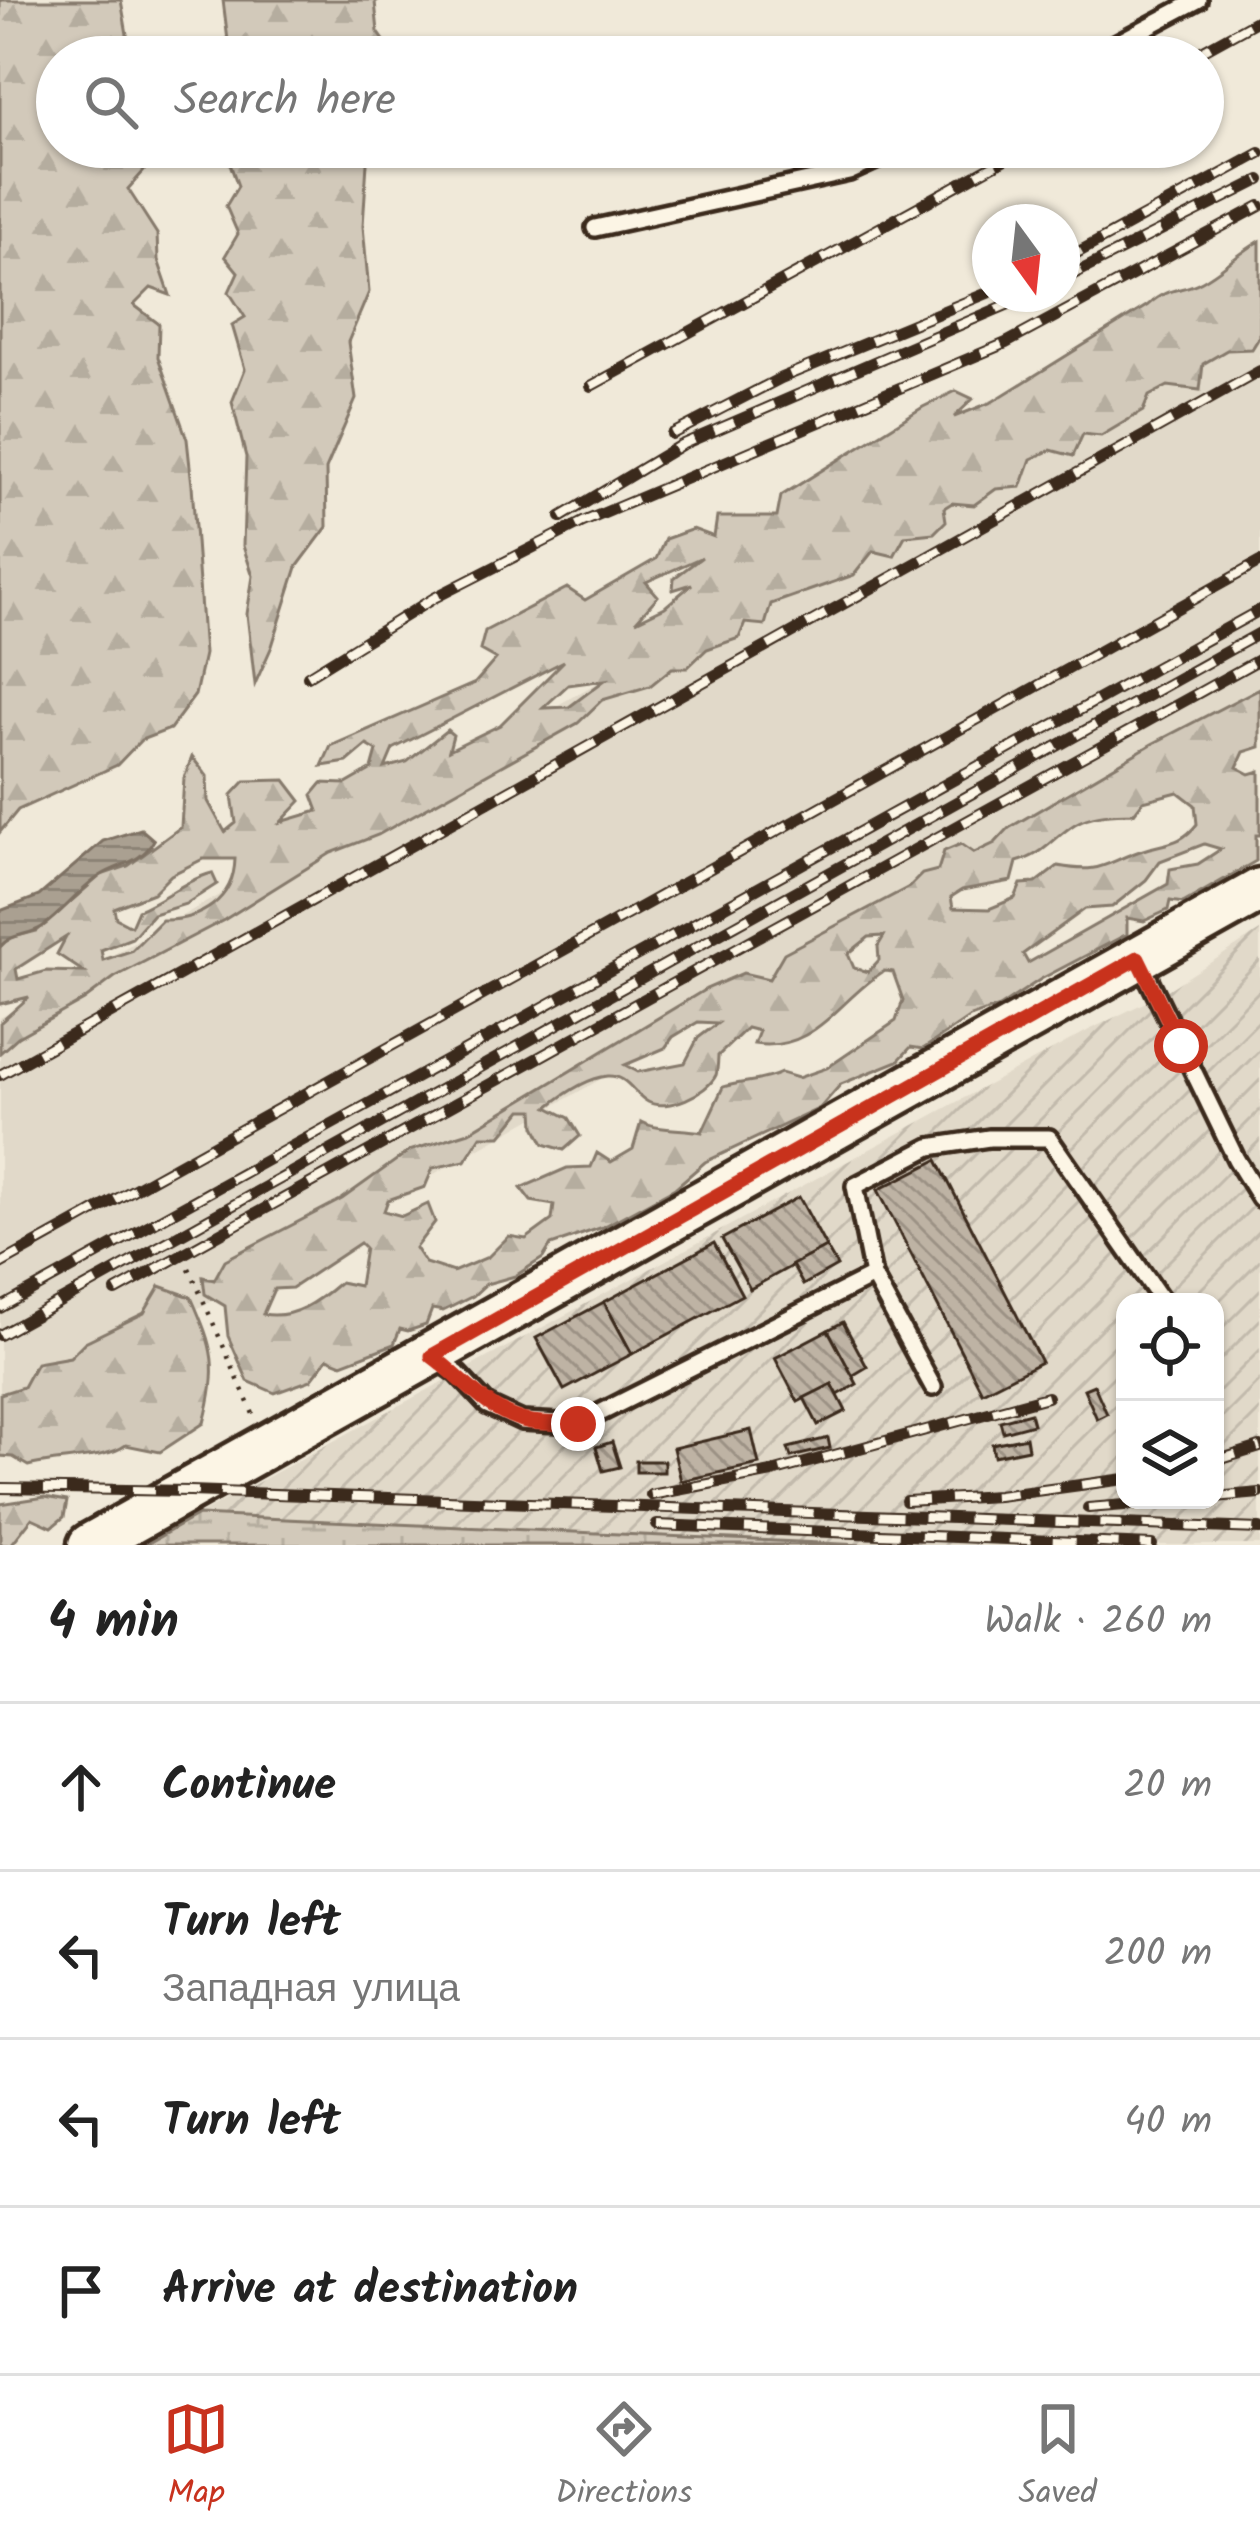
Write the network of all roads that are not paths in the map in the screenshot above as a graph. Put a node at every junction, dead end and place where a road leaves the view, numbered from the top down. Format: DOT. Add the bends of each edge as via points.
graph roads {
  1 [pos="1198,0"];
  2 [pos="1130,36"];
  3 [pos="858,168"];
  4 [pos="595,228"];
  5 [pos="1260,890"];
  6 [pos="1138,958"];
  7 [pos="1260,1198"];
  8 [pos="873,1276"];
  9 [pos="1156,1293"];
  10 [pos="432,1356"];
  11 [pos="933,1387"];
  12 [pos="89,1545"];
  1 -- 2 [label="lane"];
  3 -- 4 [label="lane"];
  5 -- 6 [label="street"];
  6 -- 7 [label="lane"];
  6 -- 10 [label="street"];
  8 -- 9 [label="lane" via="855,1186 930,1147 1049,1138"];
  8 -- 10 [label="lane" via="578,1424 522,1421 488,1405"];
  8 -- 11 [label="lane"];
  10 -- 12 [label="street"];
}
